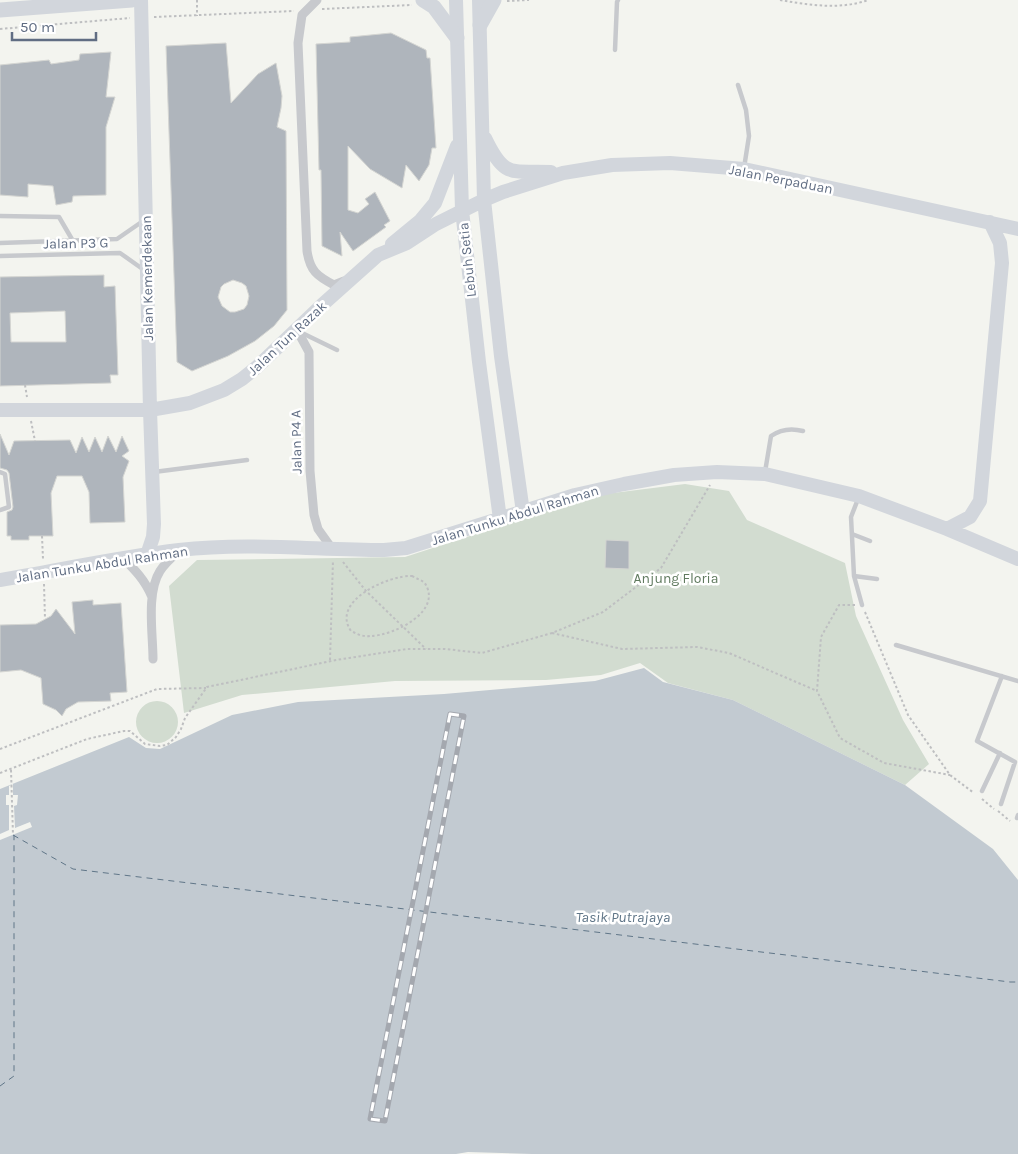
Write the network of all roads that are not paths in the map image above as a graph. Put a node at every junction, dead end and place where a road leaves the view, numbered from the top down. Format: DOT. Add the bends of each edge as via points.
graph roads {
  1 [pos="132,0"];
  2 [pos="141,0"];
  3 [pos="317,0"];
  4 [pos="456,0"];
  5 [pos="489,0"];
  6 [pos="617,1"];
  7 [pos="426,2"];
  8 [pos="0,10"];
  9 [pos="480,25"];
  10 [pos="457,38"];
  11 [pos="615,50"];
  12 [pos="738,85"];
  13 [pos="482,133"];
  14 [pos="459,140"];
  15 [pos="744,169"];
  16 [pos="563,173"];
  17 [pos="484,200"];
  18 [pos="462,210"];
  19 [pos="0,216"];
  20 [pos="146,219"];
  21 [pos="990,222"];
  22 [pos="1018,229"];
  23 [pos="73,241"];
  24 [pos="0,243"];
  25 [pos="0,256"];
  26 [pos="378,256"];
  27 [pos="147,272"];
  28 [pos="352,278"];
  29 [pos="297,330"];
  30 [pos="337,350"];
  31 [pos="0,410"];
  32 [pos="150,410"];
  33 [pos="803,431"];
  34 [pos="247,460"];
  35 [pos="0,472"];
  36 [pos="152,472"];
  37 [pos="765,474"];
  38 [pos="859,496"];
  39 [pos="0,510"];
  40 [pos="523,512"];
  41 [pos="500,519"];
  42 [pos="946,529"];
  43 [pos="852,534"];
  44 [pos="870,541"];
  45 [pos="180,550"];
  46 [pos="334,550"];
  47 [pos="147,555"];
  48 [pos="122,558"];
  49 [pos="1018,560"];
  50 [pos="854,576"];
  51 [pos="877,579"];
  52 [pos="0,580"];
  53 [pos="152,597"];
  54 [pos="862,605"];
  55 [pos="896,645"];
  56 [pos="153,659"];
  57 [pos="1002,676"];
  58 [pos="1018,681"];
  59 [pos="1000,753"];
  60 [pos="1017,762"];
  61 [pos="982,790"];
  62 [pos="1001,804"];
  1 -- 8 [label="main road"];
  2 -- 20 [label="street, Jalan Kemerdekaan"];
  3 -- 28 [label="street" via="302,15 298,43 309,263 316,274 334,285"];
  4 -- 10 [label="street, Lebuh Setia"];
  5 -- 9 [label="main road"];
  6 -- 11 [label="lane"];
  7 -- 10 [label="main road" via="440,14"];
  9 -- 13 [label="street, Lebuh Setia"];
  10 -- 14 [label="street, Lebuh Setia"];
  12 -- 15 [label="lane" via="746,110 749,136"];
  13 -- 16 [label="street" via="498,162 507,168 522,173"];
  13 -- 17 [label="street, Lebuh Setia"];
  14 -- 18 [label="street, Lebuh Setia"];
  14 -- 26 [label="street" via="435,203 420,221"];
  15 -- 16 [label="street, Jalan Perpaduan" via="670,163 612,165"];
  15 -- 21 [label="street, Jalan Perpaduan"];
  16 -- 17 [label="street, Jalan Perpaduan"];
  17 -- 18 [label="street, Jalan Perpaduan"];
  17 -- 40 [label="street, Lebuh Setia"];
  18 -- 26 [label="street, Jalan Tun Razak" via="407,243"];
  18 -- 41 [label="street, Lebuh Setia" via="478,362"];
  19 -- 23 [label="lane" via="59,217"];
  20 -- 23 [label="lane, Jalan P3 G" via="117,239"];
  20 -- 27 [label="street, Jalan Kemerdekaan"];
  21 -- 22 [label="street, Jalan Perpaduan"];
  21 -- 42 [label="street" via="1000,243 1002,263 980,501 970,517"];
  23 -- 24 [label="lane, Jalan P3 G"];
  25 -- 27 [label="lane, Jalan P3 G" via="120,253"];
  26 -- 28 [label="street, Jalan Tun Razak"];
  27 -- 32 [label="street, Jalan Kemerdekaan"];
  28 -- 29 [label="street, Jalan Tun Razak"];
  29 -- 30 [label="lane"];
  29 -- 32 [label="street, Jalan Tun Razak" via="257,368 224,390 190,403"];
  29 -- 46 [label="street, Jalan P4 A" via="309,352 310,471 314,515 318,529"];
  31 -- 32 [label="street, Jalan Tun Razak"];
  32 -- 36 [label="street, Jalan Kemerdekaan"];
  33 -- 37 [label="lane" via="793,428 771,436"];
  34 -- 36 [label="lane"];
  35 -- 39 [label="lane" via="5,474 10,507"];
  36 -- 47 [label="street, Jalan Kemerdekaan" via="154,524"];
  37 -- 38 [label="street, Jalan Tunku Abdul Rahman"];
  37 -- 40 [label="street, Jalan Tunku Abdul Rahman" via="717,472 674,475 575,495"];
  38 -- 42 [label="street, Jalan Tunku Abdul Rahman"];
  38 -- 43 [label="lane" via="851,517"];
  40 -- 41 [label="street, Jalan Tunku Abdul Rahman"];
  41 -- 46 [label="street, Jalan Tunku Abdul Rahman" via="406,548"];
  42 -- 49 [label="street, Jalan Tunku Abdul Rahman"];
  43 -- 44 [label="lane"];
  43 -- 50 [label="lane"];
  45 -- 46 [label="street, Jalan Tunku Abdul Rahman" via="214,547"];
  45 -- 47 [label="street, Jalan Tunku Abdul Rahman"];
  45 -- 53 [label="street" via="159,573"];
  47 -- 48 [label="street, Jalan Tunku Abdul Rahman"];
  48 -- 52 [label="street, Jalan Tunku Abdul Rahman"];
  48 -- 53 [label="street" via="140,574"];
  50 -- 51 [label="lane"];
  50 -- 54 [label="lane"];
  53 -- 56 [label="street"];
  55 -- 57 [label="lane"];
  57 -- 58 [label="lane"];
  57 -- 59 [label="lane" via="977,742"];
  59 -- 60 [label="lane"];
  59 -- 61 [label="lane"];
  60 -- 62 [label="lane"];
}
